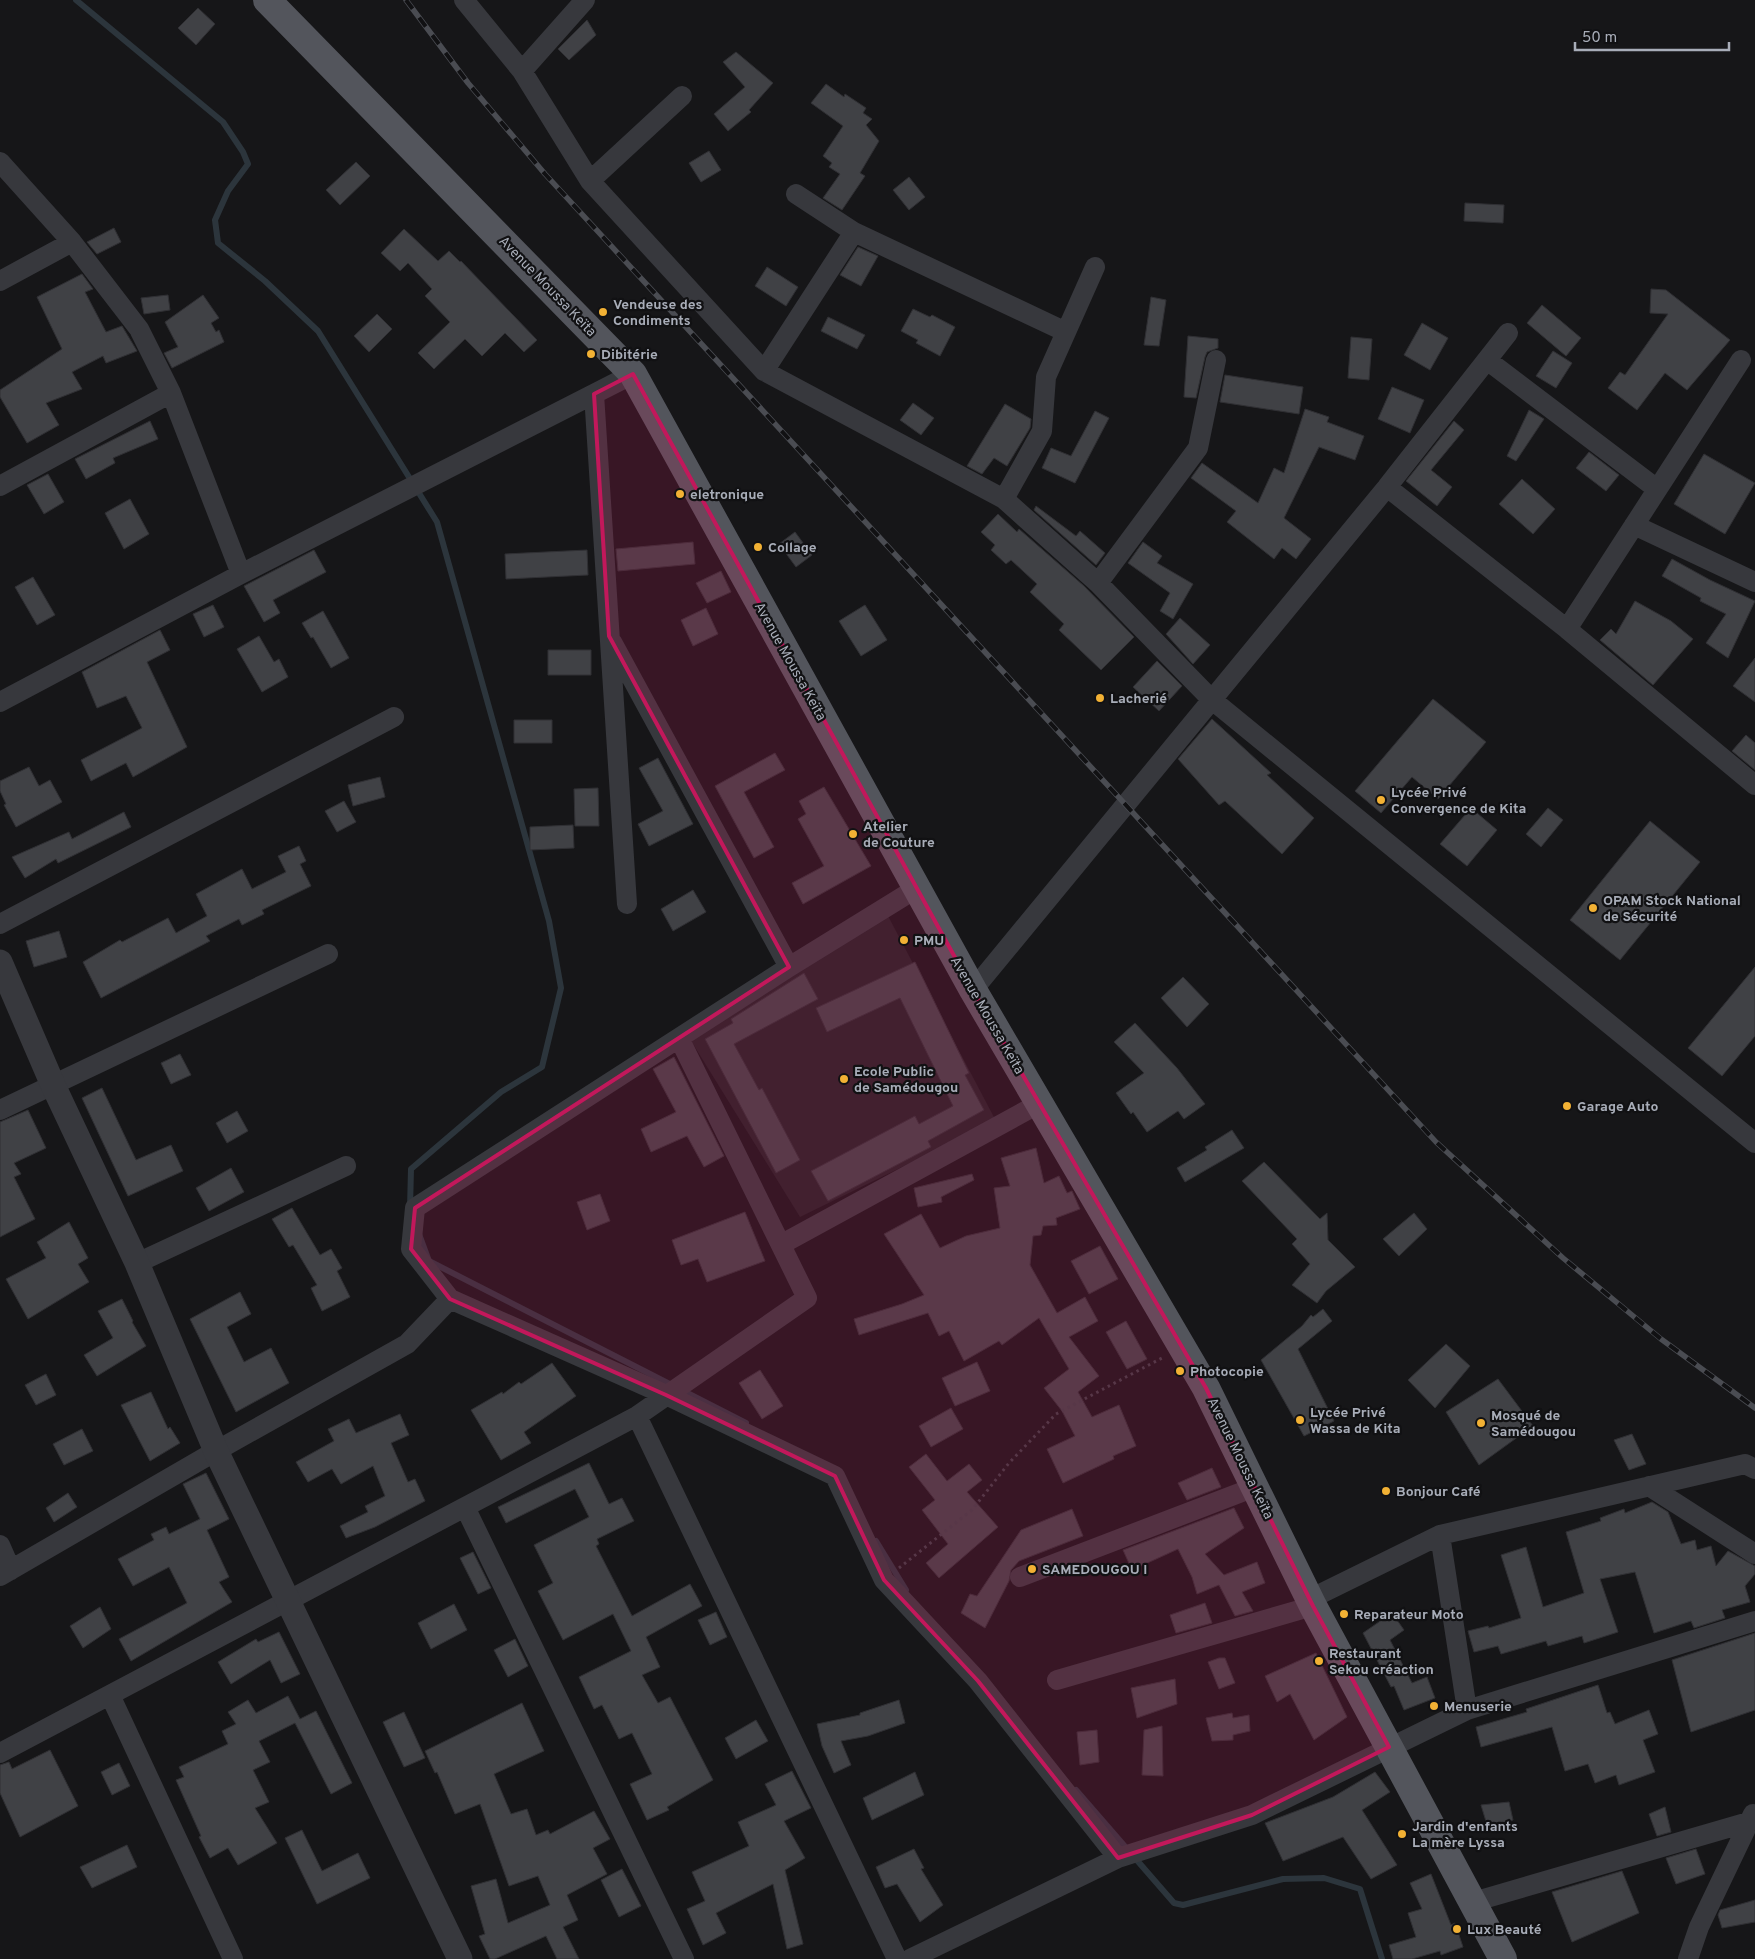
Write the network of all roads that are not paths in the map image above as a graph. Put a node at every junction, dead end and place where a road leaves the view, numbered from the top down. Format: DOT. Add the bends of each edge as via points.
graph roads {
  1 [pos="267,0"];
  2 [pos="464,0"];
  3 [pos="586,0"];
  4 [pos="522,71"];
  5 [pos="682,96"];
  6 [pos="0,162"];
  7 [pos="590,181"];
  8 [pos="796,194"];
  9 [pos="854,232"];
  10 [pos="72,242"];
  11 [pos="1095,267"];
  12 [pos="0,281"];
  13 [pos="1066,332"];
  14 [pos="1508,334"];
  15 [pos="1216,360"];
  16 [pos="1487,360"];
  17 [pos="1741,360"];
  18 [pos="764,371"];
  19 [pos="633,374"];
  20 [pos="172,393"];
  21 [pos="594,394"];
  22 [pos="0,486"];
  23 [pos="1387,487"];
  24 [pos="1657,490"];
  25 [pos="1004,499"];
  26 [pos="1634,524"];
  27 [pos="241,574"];
  28 [pos="1755,582"];
  29 [pos="1098,583"];
  30 [pos="1567,629"];
  31 [pos="609,636"];
  32 [pos="1212,699"];
  33 [pos="0,702"];
  34 [pos="394,717"];
  35 [pos="1755,785"];
  36 [pos="917,888"];
  37 [pos="626,904"];
  38 [pos="0,924"];
  39 [pos="328,954"];
  40 [pos="0,962"];
  41 [pos="790,967"];
  42 [pos="973,990"];
  43 [pos="679,1038"];
  44 [pos="53,1085"];
  45 [pos="1040,1103"];
  46 [pos="0,1110"];
  47 [pos="1755,1143"];
  48 [pos="346,1166"];
  49 [pos="782,1244"];
  50 [pos="137,1263"];
  51 [pos="450,1299"];
  52 [pos="666,1395"];
  53 [pos="637,1416"];
  54 [pos="216,1451"];
  55 [pos="1755,1469"];
  56 [pos="1649,1486"];
  57 [pos="1254,1487"];
  58 [pos="465,1507"];
  59 [pos="1440,1535"];
  60 [pos="0,1545"];
  61 [pos="1755,1554"];
  62 [pos="5,1573"];
  63 [pos="1020,1577"];
  64 [pos="287,1601"];
  65 [pos="1312,1602"];
  66 [pos="1755,1622"];
  67 [pos="1057,1680"];
  68 [pos="110,1695"];
  69 [pos="1466,1710"];
  70 [pos="1389,1747"];
  71 [pos="0,1752"];
  72 [pos="1753,1817"];
  73 [pos="1118,1858"];
  74 [pos="1472,1902"];
  75 [pos="233,1959"];
  76 [pos="460,1959"];
  77 [pos="684,1959"];
  78 [pos="897,1959"];
  79 [pos="910,1959"];
  80 [pos="1503,1959"];
  81 [pos="1688,1959"];
  1 -- 19 [label="main road, Avenue Moussa Keïta"];
  2 -- 4 [label="street"];
  3 -- 4 [label="street"];
  4 -- 7 [label="street"];
  5 -- 7 [label="street"];
  6 -- 10 [label="street"];
  7 -- 18 [label="street"];
  8 -- 9 [label="street"];
  9 -- 13 [label="street"];
  9 -- 18 [label="street"];
  10 -- 12 [label="street"];
  10 -- 20 [label="street" via="139,329"];
  11 -- 13 [label="street"];
  13 -- 25 [label="street" via="1046,377 1042,430"];
  14 -- 16 [label="street"];
  15 -- 29 [label="street" via="1198,448"];
  16 -- 23 [label="street"];
  16 -- 24 [label="street"];
  17 -- 24 [label="street"];
  18 -- 25 [label="street"];
  19 -- 21 [label="street"];
  19 -- 36 [label="main road, Avenue Moussa Keïta"];
  20 -- 22 [label="street"];
  20 -- 27 [label="street"];
  21 -- 27 [label="street"];
  21 -- 31 [label="street"];
  23 -- 30 [label="street"];
  23 -- 32 [label="street"];
  24 -- 26 [label="street"];
  25 -- 29 [label="street"];
  26 -- 28 [label="street"];
  26 -- 30 [label="street"];
  27 -- 33 [label="street"];
  29 -- 32 [label="street"];
  30 -- 35 [label="street"];
  31 -- 37 [label="street"];
  31 -- 41 [label="street"];
  32 -- 42 [label="street"];
  32 -- 47 [label="street"];
  34 -- 38 [label="street"];
  36 -- 41 [label="street"];
  36 -- 42 [label="main road, Avenue Moussa Keïta"];
  39 -- 44 [label="street"];
  40 -- 44 [label="street"];
  41 -- 43 [label="street"];
  42 -- 45 [label="main road, Avenue Moussa Keïta"];
  43 -- 49 [label="street"];
  43 -- 51 [label="street" via="414,1208 411,1249"];
  44 -- 46 [label="street"];
  44 -- 50 [label="street"];
  45 -- 49 [label="street"];
  45 -- 57 [label="main road, Avenue Moussa Keïta" via="1206,1388"];
  48 -- 50 [label="street"];
  49 -- 52 [label="street" via="807,1298"];
  50 -- 54 [label="street"];
  51 -- 52 [label="street"];
  51 -- 54 [label="street" via="407,1344"];
  52 -- 53 [label="street"];
  52 -- 73 [label="street" via="835,1476 884,1580 978,1681"];
  53 -- 58 [label="street"];
  53 -- 78 [label="street"];
  54 -- 62 [label="street"];
  54 -- 64 [label="street"];
  55 -- 56 [label="street" via="1745,1464"];
  56 -- 59 [label="street"];
  56 -- 61 [label="street"];
  57 -- 63 [label="street"];
  57 -- 65 [label="main road, Avenue Moussa Keïta"];
  58 -- 64 [label="street"];
  58 -- 77 [label="street"];
  59 -- 65 [label="street"];
  59 -- 69 [label="street"];
  60 -- 62 [label="street"];
  64 -- 68 [label="street"];
  64 -- 76 [label="street"];
  65 -- 67 [label="street"];
  65 -- 70 [label="main road, Avenue Moussa Keïta"];
  66 -- 69 [label="street"];
  68 -- 71 [label="street"];
  68 -- 75 [label="street"];
  69 -- 70 [label="street"];
  70 -- 73 [label="street" via="1252,1815"];
  70 -- 74 [label="main road, Avenue Moussa Keïta"];
  72 -- 74 [label="street"];
  72 -- 81 [label="street" via="1699,1927"];
  73 -- 79 [label="street"];
  74 -- 80 [label="main road, Avenue Moussa Keïta"];
}
